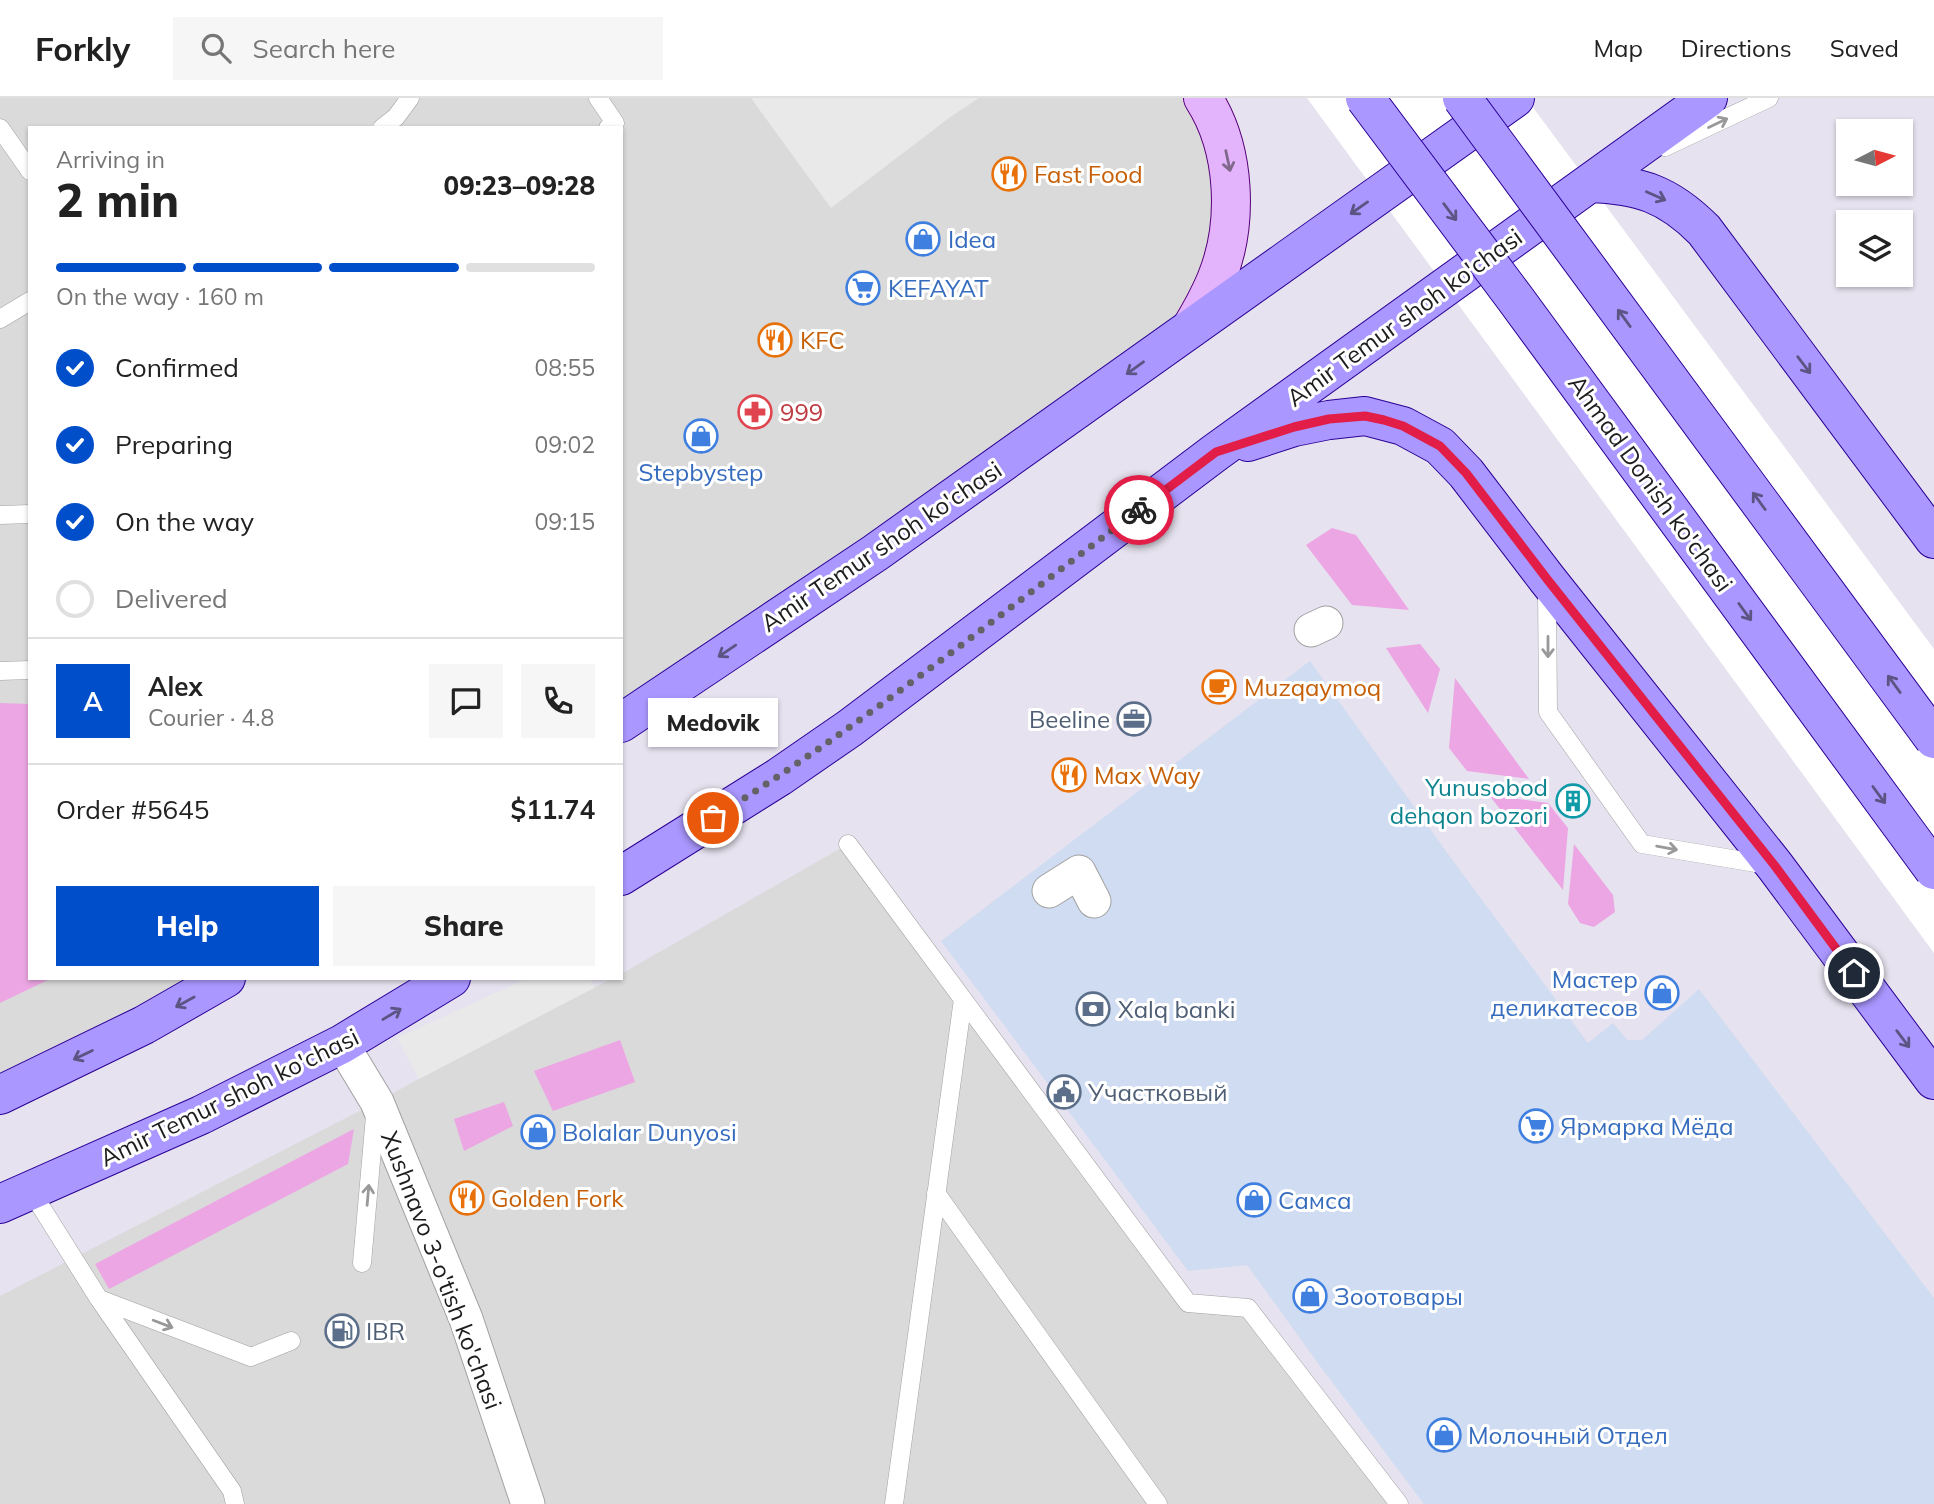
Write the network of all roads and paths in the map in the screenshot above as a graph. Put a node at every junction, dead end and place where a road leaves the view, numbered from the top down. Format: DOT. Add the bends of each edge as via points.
graph roads {
  1 [pos="410,98"];
  2 [pos="598,98"];
  3 [pos="1203,98"];
  4 [pos="1365,98"];
  5 [pos="1462,98"];
  6 [pos="1515,98"];
  7 [pos="1708,98"];
  8 [pos="1769,98"];
  9 [pos="385,126"];
  10 [pos="611,126"];
  11 [pos="0,128"];
  12 [pos="28,168"];
  13 [pos="1590,183"];
  14 [pos="28,302"];
  15 [pos="0,319"];
  16 [pos="1191,328"];
  17 [pos="1216,452"];
  18 [pos="28,514"];
  19 [pos="0,515"];
  20 [pos="1934,539"];
  21 [pos="1547,579"];
  22 [pos="28,670"];
  23 [pos="0,671"];
  24 [pos="623,722"];
  25 [pos="1934,739"];
  26 [pos="848,844"];
  27 [pos="1775,866"];
  28 [pos="1934,870"];
  29 [pos="623,875"];
  30 [pos="1049,891"];
  31 [pos="1094,901"];
  32 [pos="223,980"];
  33 [pos="448,980"];
  34 [pos="963,999"];
  35 [pos="342,1044"];
  36 [pos="1934,1080"];
  37 [pos="0,1095"];
  38 [pos="377,1102"];
  39 [pos="936,1193"];
  40 [pos="16,1198"];
  41 [pos="362,1263"];
  42 [pos="99,1300"];
  43 [pos="290,1341"];
  44 [pos="235,1504"];
  45 [pos="528,1504"];
  46 [pos="894,1504"];
  47 [pos="1158,1504"];
  48 [pos="1399,1504"];
  1 -- 9 [label="lane"];
  2 -- 10 [label="lane" via="615,123"];
  3 -- 16 [label="street, one-way" via="1229,166 1230,218 1217,278"];
  4 -- 28 [label="main road, Ahmad Donish ko'chasi, one-way, bridge"];
  25 -- 5 [label="main road, one-way, bridge"];
  6 -- 16 [label="main road, Amir Temur shoh ko'chasi, one-way"];
  7 -- 13 [label="main road, Amir Temur shoh ko'chasi"];
  13 -- 8 [label="lane, one-way"];
  11 -- 12 [label="lane"];
  13 -- 17 [label="main road, Amir Temur shoh ko'chasi"];
  13 -- 20 [label="main road, one-way" via="1653,193 1681,208 1704,230"];
  14 -- 15 [label="lane"];
  16 -- 24 [label="main road, Amir Temur shoh ko'chasi, one-way" via="875,553"];
  17 -- 21 [label="main road" via="1329,419 1365,416 1403,426 1453,458"];
  17 -- 29 [label="main road, Amir Temur shoh ko'chasi" via="850,728"];
  18 -- 19 [label="lane"];
  21 -- 27 [label="main road"];
  21 -- 27 [label="lane, one-way" via="1548,712 1642,844"];
  22 -- 23 [label="lane"];
  26 -- 34 [label="lane"];
  27 -- 36 [label="main road, one-way"];
  30 -- 31 [label="street" via="1079,872"];
  32 -- 37 [label="main road, one-way" via="144,1025"];
  35 -- 33 [label="main road, Amir Temur shoh ko'chasi, one-way"];
  34 -- 39 [label="lane"];
  34 -- 48 [label="lane" via="1188,1303 1248,1308"];
  35 -- 38 [label="street, Xushnavo 3-o'tish ko'chasi"];
  35 -- 40 [label="main road, Amir Temur shoh ko'chasi" via="201,1115"];
  41 -- 38 [label="lane, one-way"];
  38 -- 45 [label="street, Xushnavo 3-o'tish ko'chasi" via="466,1319"];
  39 -- 46 [label="lane"];
  39 -- 47 [label="lane"];
  40 -- 42 [label="lane"];
  42 -- 43 [label="lane, one-way" via="251,1357"];
  42 -- 44 [label="lane" via="232,1492"];
}
